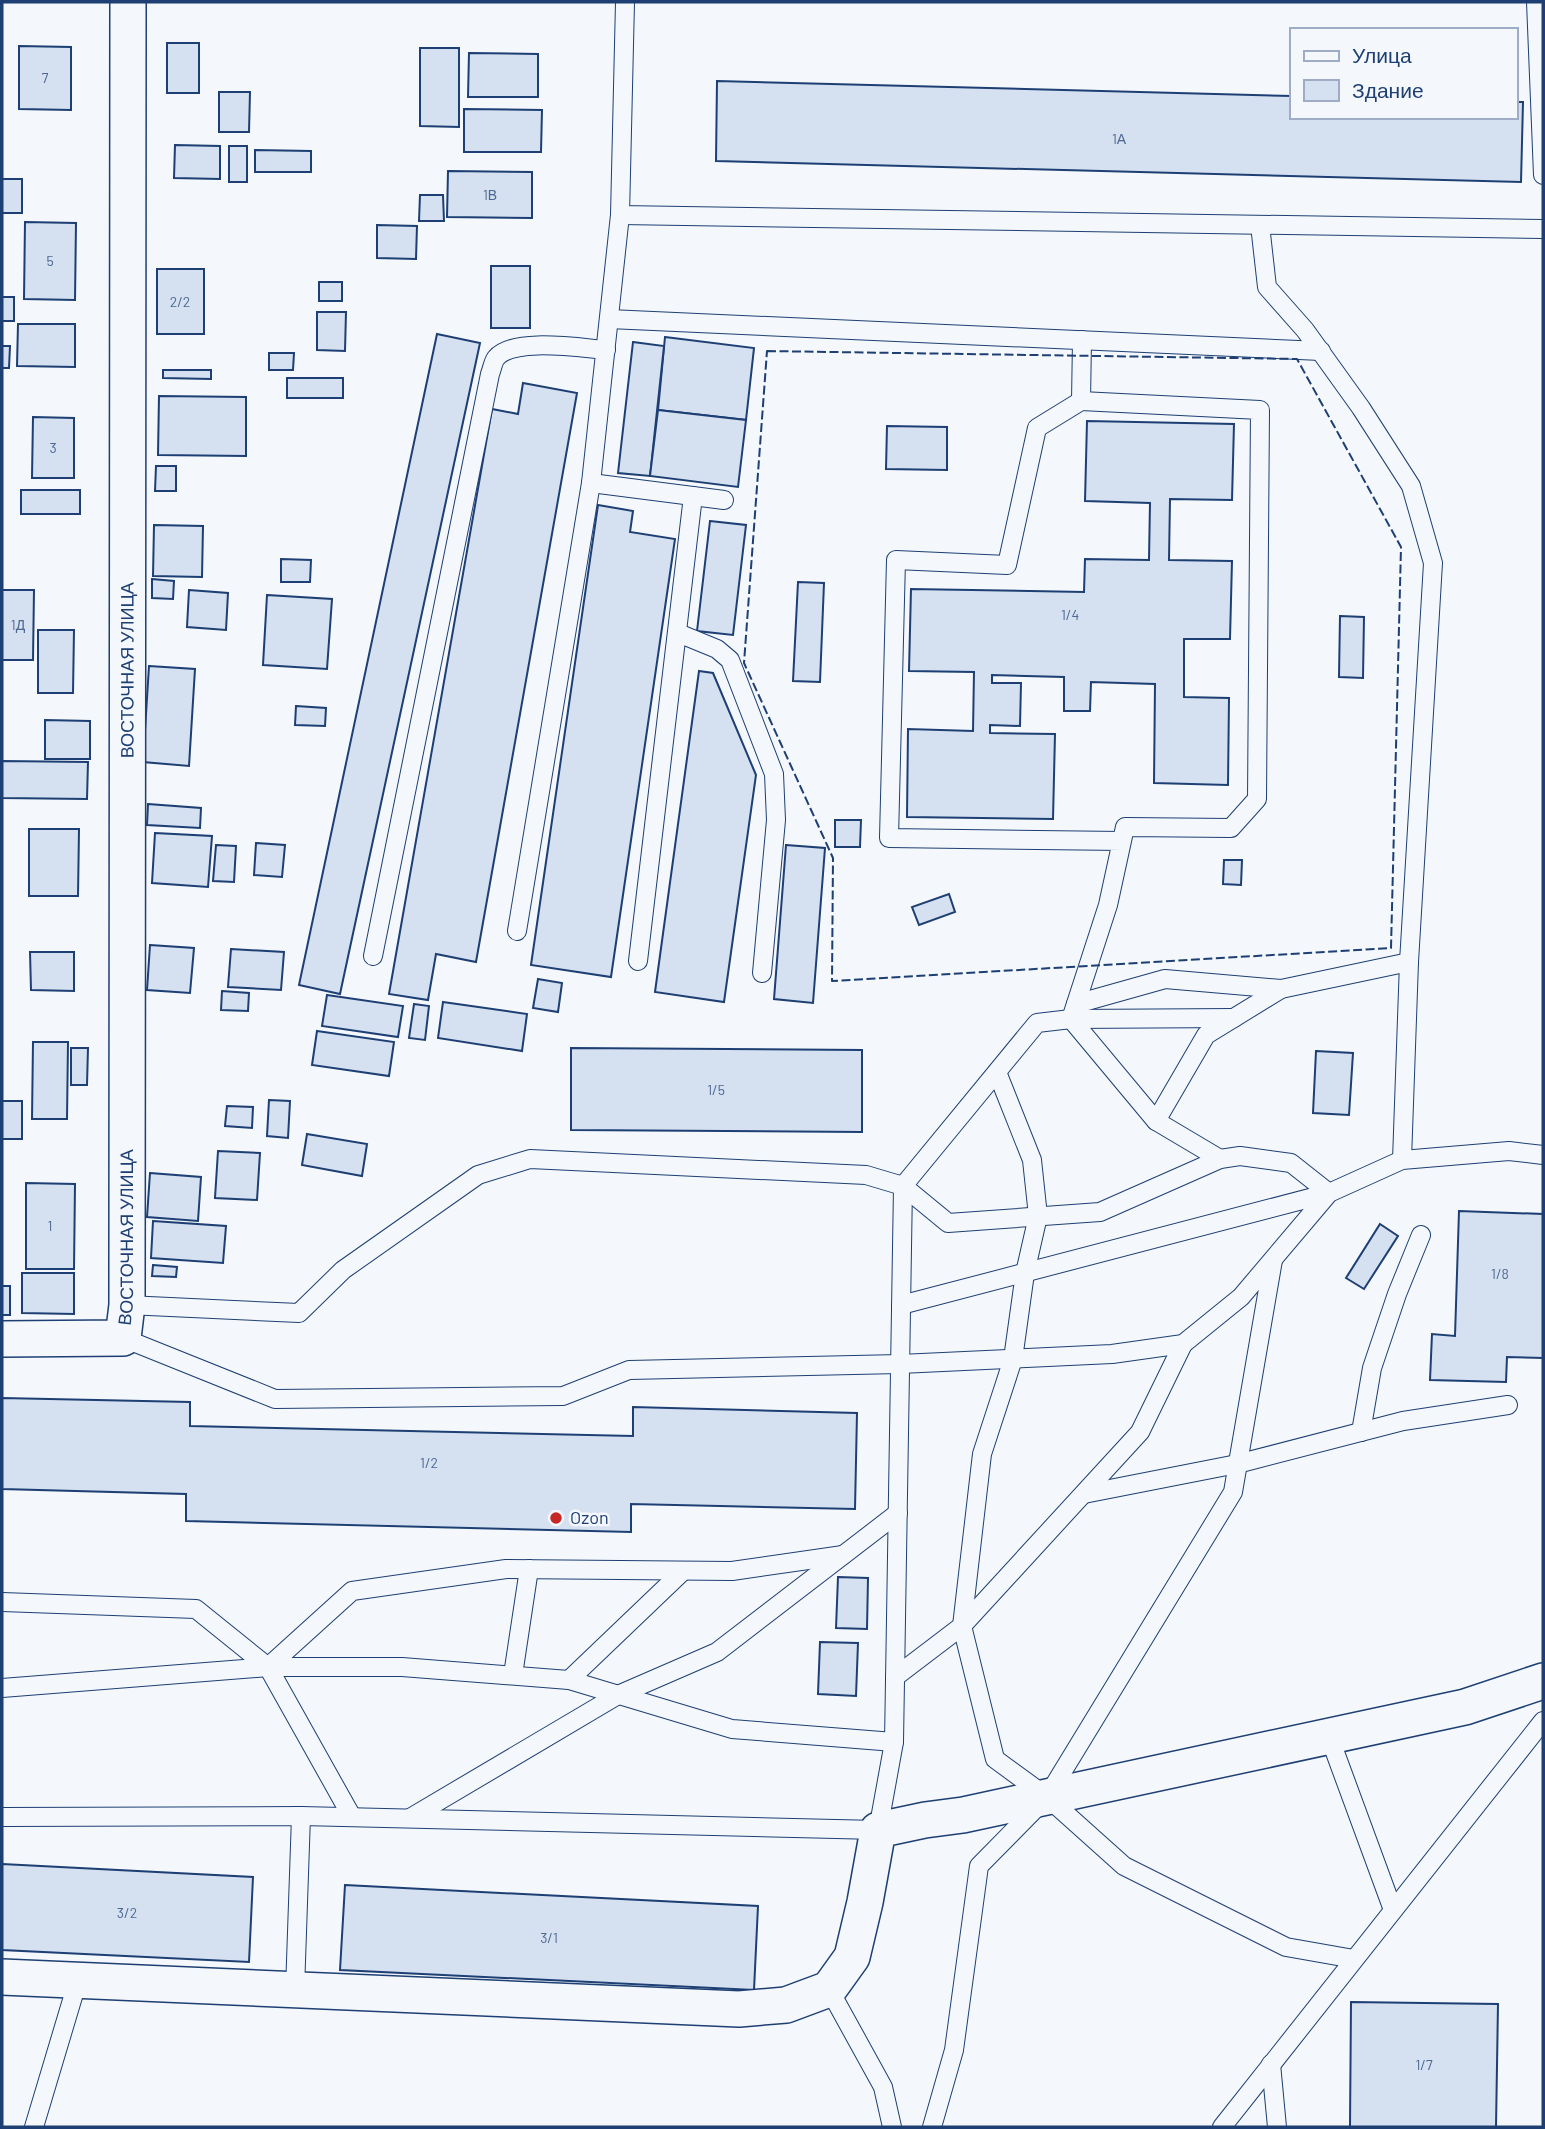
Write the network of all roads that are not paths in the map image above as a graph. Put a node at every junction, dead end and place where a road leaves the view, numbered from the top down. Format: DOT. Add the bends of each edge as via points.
graph roads {
  1 [pos="128,2"];
  2 [pos="625,2"];
  3 [pos="1536,2"];
  4 [pos="1543,174"];
  5 [pos="620,215"];
  6 [pos="1259,225"];
  7 [pos="1543,229"];
  8 [pos="609,319"];
  9 [pos="1082,341"];
  10 [pos="606,350"];
  11 [pos="1321,351"];
  12 [pos="1081,401"];
  13 [pos="591,483"];
  14 [pos="693,496"];
  15 [pos="724,500"];
  16 [pos="678,633"];
  17 [pos="1122,841"];
  18 [pos="517,931"];
  19 [pos="373,956"];
  20 [pos="638,961"];
  21 [pos="1409,962"];
  22 [pos="761,973"];
  23 [pos="1281,989"];
  24 [pos="1074,1012"];
  25 [pos="1234,1018"];
  26 [pos="997,1072"];
  27 [pos="1156,1121"];
  28 [pos="1543,1155"];
  29 [pos="1220,1159"];
  30 [pos="1402,1160"];
  31 [pos="903,1186"];
  32 [pos="1329,1193"];
  33 [pos="1038,1216"];
  34 [pos="1421,1235"];
  35 [pos="1273,1260"];
  36 [pos="1025,1273"];
  37 [pos="901,1305"];
  38 [pos="125,1322"];
  39 [pos="2,1339"];
  40 [pos="1183,1344"];
  41 [pos="1013,1359"];
  42 [pos="900,1364"];
  43 [pos="1508,1405"];
  44 [pos="1361,1432"];
  45 [pos="1237,1464"];
  46 [pos="1084,1494"];
  47 [pos="898,1513"];
  48 [pos="843,1555"];
  49 [pos="529,1569"];
  50 [pos="683,1571"];
  51 [pos="2,1602"];
  52 [pos="962,1626"];
  53 [pos="268,1667"];
  54 [pos="513,1675"];
  55 [pos="895,1677"];
  56 [pos="569,1679"];
  57 [pos="1543,1681"];
  58 [pos="2,1688"];
  59 [pos="618,1695"];
  60 [pos="1543,1721"];
  61 [pos="1329,1736"];
  62 [pos="894,1742"];
  63 [pos="1047,1797"];
  64 [pos="301,1816"];
  65 [pos="2,1817"];
  66 [pos="352,1817"];
  67 [pos="410,1819"];
  68 [pos="878,1830"];
  69 [pos="1394,1910"];
  70 [pos="1354,1959"];
  71 [pos="2,1977"];
  72 [pos="78,1980"];
  73 [pos="829,1989"];
  74 [pos="295,1990"];
  75 [pos="1271,2064"];
  76 [pos="34,2127"];
  77 [pos="892,2127"];
  78 [pos="932,2127"];
  79 [pos="1222,2127"];
  80 [pos="1278,2127"];
  1 -- 38 [label="street, ВОСТОЧНАЯ УЛИЦА"];
  2 -- 5 [label="lane"];
  3 -- 4 [label="lane"];
  5 -- 6 [label="lane"];
  5 -- 8 [label="lane"];
  6 -- 7 [label="lane"];
  6 -- 11 [label="lane" via="1267,287"];
  8 -- 9 [label="lane"];
  8 -- 10 [label="lane"];
  9 -- 11 [label="lane"];
  9 -- 12 [label="lane"];
  10 -- 13 [label="lane"];
  10 -- 19 [label="lane" via="523,345 496,358"];
  11 -- 21 [label="lane" via="1411,486 1433,563"];
  12 -- 17 [label="lane" via="1260,410 1257,799 1231,828 1125,827"];
  12 -- 17 [label="lane" via="1037,428 1007,565 895,560 889,838"];
  13 -- 14 [label="lane"];
  13 -- 18 [label="lane"];
  14 -- 15 [label="lane"];
  14 -- 16 [label="lane"];
  16 -- 20 [label="lane"];
  16 -- 22 [label="lane" via="717,649 730,660 774,774 776,820"];
  17 -- 24 [label="lane" via="1108,905"];
  21 -- 23 [label="lane"];
  21 -- 30 [label="lane"];
  23 -- 24 [label="lane" via="1165,979"];
  23 -- 25 [label="lane"];
  24 -- 25 [label="lane"];
  24 -- 26 [label="lane" via="1037,1023"];
  24 -- 27 [label="lane"];
  25 -- 27 [label="lane" via="1206,1035"];
  26 -- 31 [label="lane"];
  26 -- 33 [label="lane" via="1032,1160"];
  27 -- 29 [label="lane"];
  28 -- 30 [label="lane" via="1509,1151"];
  29 -- 32 [label="lane" via="1240,1156 1291,1163"];
  29 -- 33 [label="lane" via="1100,1212"];
  30 -- 32 [label="lane"];
  31 -- 33 [label="lane" via="948,1223"];
  31 -- 37 [label="lane"];
  31 -- 38 [label="lane" via="866,1175 530,1159 478,1175 343,1270 299,1313"];
  32 -- 35 [label="lane"];
  32 -- 36 [label="lane"];
  33 -- 36 [label="lane"];
  34 -- 44 [label="lane" via="1372,1368"];
  35 -- 40 [label="lane" via="1241,1297"];
  35 -- 45 [label="lane"];
  36 -- 37 [label="lane"];
  36 -- 41 [label="lane"];
  37 -- 42 [label="lane"];
  38 -- 39 [label="street"];
  38 -- 42 [label="lane" via="275,1399 563,1396 629,1370"];
  40 -- 41 [label="lane" via="1112,1354"];
  40 -- 46 [label="lane" via="1140,1432"];
  41 -- 42 [label="lane"];
  41 -- 52 [label="lane" via="982,1454"];
  42 -- 47 [label="lane"];
  43 -- 44 [label="lane"];
  44 -- 45 [label="lane"];
  45 -- 46 [label="lane"];
  45 -- 63 [label="lane" via="1233,1492"];
  46 -- 52 [label="lane"];
  47 -- 48 [label="lane"];
  47 -- 55 [label="lane"];
  48 -- 50 [label="lane" via="732,1571"];
  48 -- 59 [label="lane" via="717,1652"];
  49 -- 50 [label="lane"];
  49 -- 53 [label="lane" via="352,1591"];
  49 -- 54 [label="lane"];
  50 -- 56 [label="lane"];
  51 -- 53 [label="lane" via="196,1609"];
  52 -- 55 [label="lane"];
  52 -- 63 [label="lane" via="995,1759"];
  53 -- 54 [label="lane" via="402,1667"];
  53 -- 58 [label="lane"];
  53 -- 66 [label="lane"];
  54 -- 56 [label="lane"];
  55 -- 62 [label="lane"];
  56 -- 59 [label="lane"];
  57 -- 61 [label="street" via="1465,1707"];
  59 -- 62 [label="lane" via="733,1728"];
  59 -- 67 [label="lane"];
  60 -- 69 [label="lane"];
  61 -- 63 [label="street"];
  61 -- 69 [label="lane"];
  62 -- 68 [label="lane"];
  63 -- 68 [label="street"];
  63 -- 70 [label="lane" via="1124,1866 1286,1947"];
  63 -- 78 [label="lane" via="979,1866 954,2050"];
  64 -- 65 [label="lane"];
  64 -- 66 [label="lane"];
  64 -- 74 [label="lane"];
  66 -- 67 [label="lane"];
  67 -- 68 [label="lane"];
  68 -- 73 [label="street" via="852,1957"];
  69 -- 70 [label="lane"];
  70 -- 75 [label="lane"];
  71 -- 72 [label="street"];
  72 -- 74 [label="street"];
  72 -- 76 [label="lane"];
  73 -- 74 [label="street" via="786,2005 739,2009"];
  73 -- 77 [label="lane" via="883,2087"];
  75 -- 79 [label="lane"];
  75 -- 80 [label="lane"];
}
